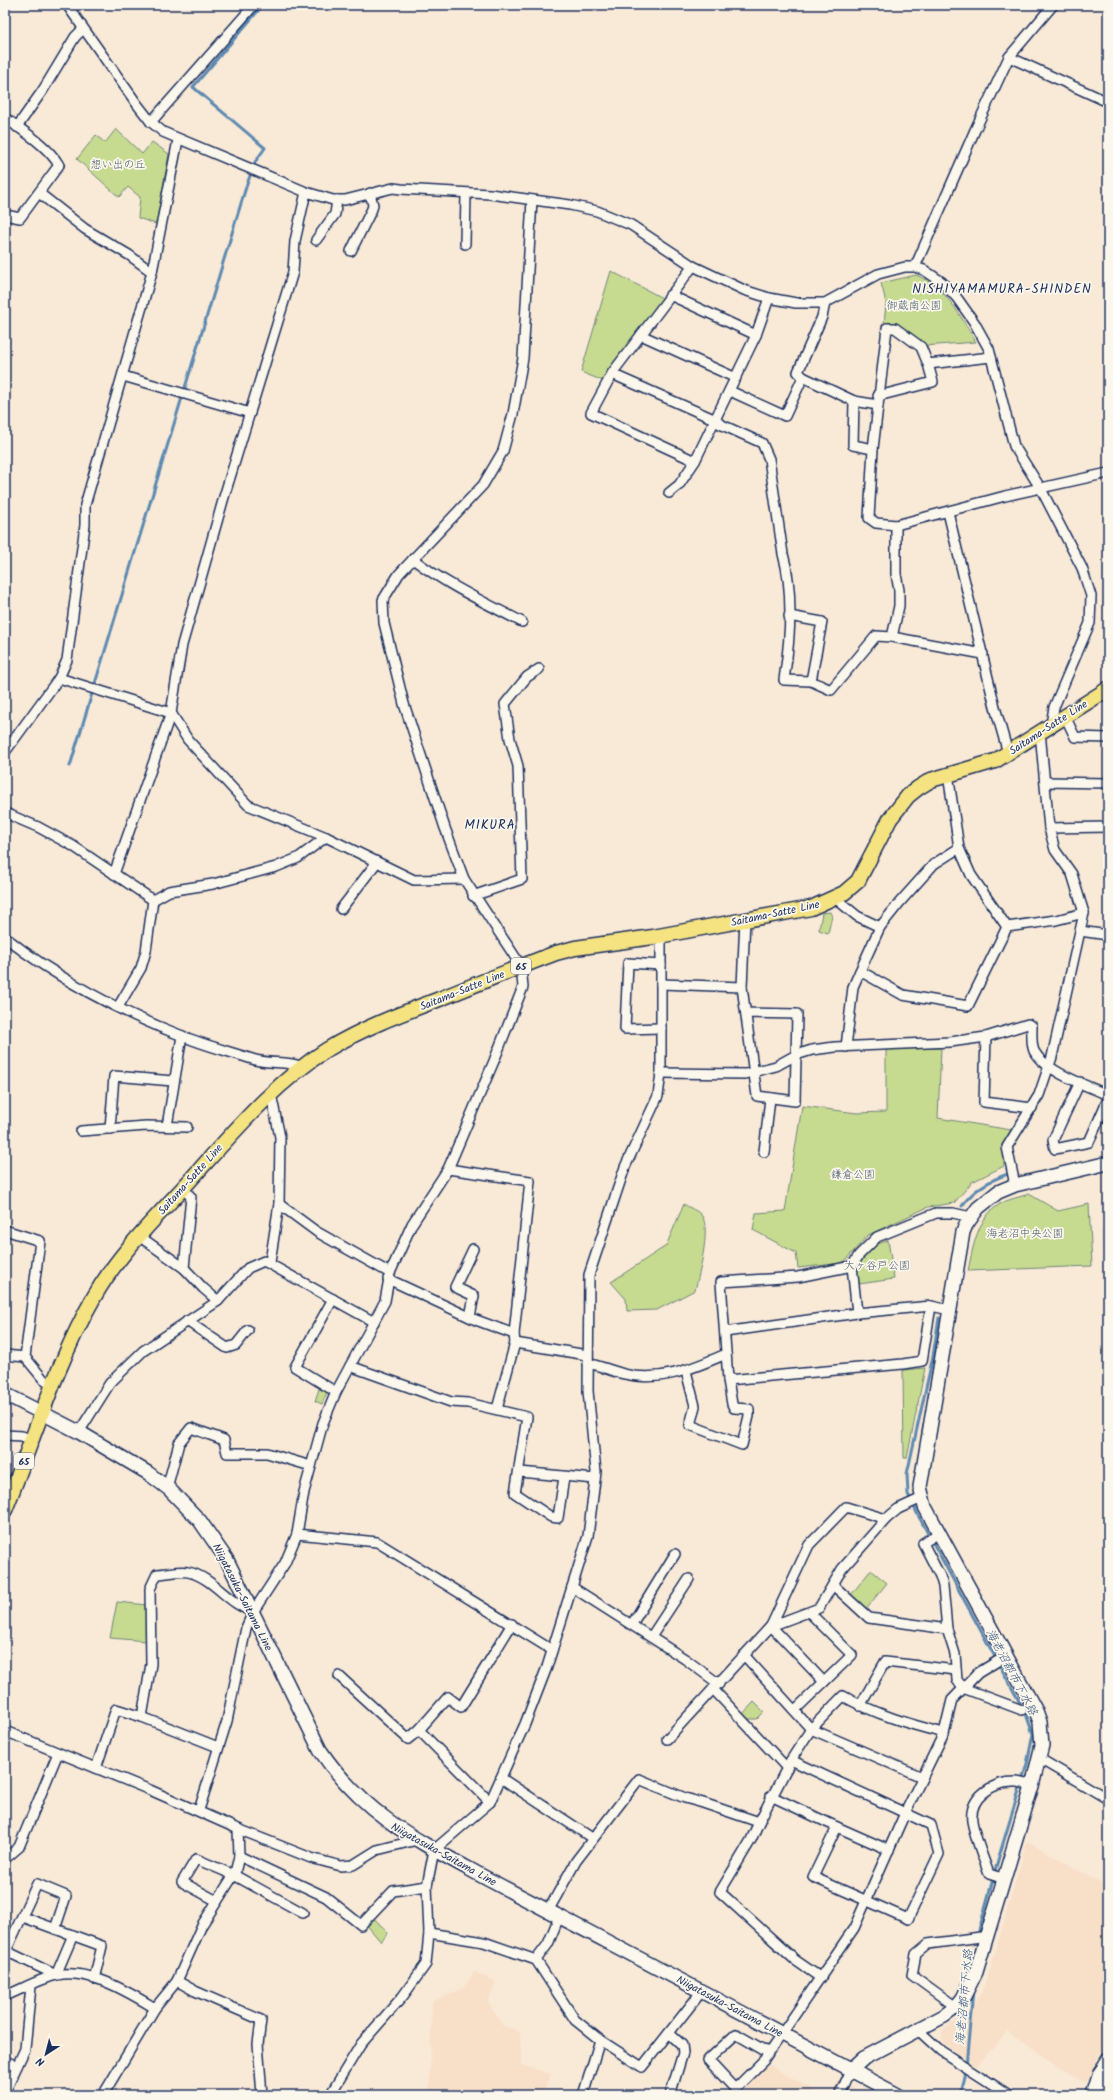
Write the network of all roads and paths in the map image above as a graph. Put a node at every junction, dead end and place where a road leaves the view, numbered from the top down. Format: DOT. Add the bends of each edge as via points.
graph roads {
  1 [pos="67,5"];
  2 [pos="254,5"];
  3 [pos="1053,5"];
  4 [pos="83,29"];
  5 [pos="1009,57"];
  6 [pos="1108,102"];
  7 [pos="5,118"];
  8 [pos="151,122"];
  9 [pos="17,127"];
  10 [pos="178,140"];
  11 [pos="306,192"];
  12 [pos="39,193"];
  13 [pos="370,193"];
  14 [pos="466,194"];
  15 [pos="337,200"];
  16 [pos="532,200"];
  17 [pos="5,214"];
  18 [pos="316,240"];
  19 [pos="465,244"];
  20 [pos="351,251"];
  21 [pos="693,266"];
  22 [pos="915,267"];
  23 [pos="152,272"];
  24 [pos="670,295"];
  25 [pos="769,298"];
  26 [pos="825,303"];
  27 [pos="641,335"];
  28 [pos="756,335"];
  29 [pos="991,357"];
  30 [pos="928,364"];
  31 [pos="612,374"];
  32 [pos="122,376"];
  33 [pos="803,377"];
  34 [pos="736,378"];
  35 [pos="730,391"];
  36 [pos="878,400"];
  37 [pos="854,401"];
  38 [pos="250,413"];
  39 [pos="716,420"];
  40 [pos="873,448"];
  41 [pos="695,461"];
  42 [pos="1108,473"];
  43 [pos="1041,489"];
  44 [pos="669,493"];
  45 [pos="948,512"];
  46 [pos="896,525"];
  47 [pos="413,559"];
  48 [pos="789,616"];
  49 [pos="522,622"];
  50 [pos="892,637"];
  51 [pos="983,654"];
  52 [pos="539,669"];
  53 [pos="59,678"];
  54 [pos="810,682"];
  55 [pos="1108,689"];
  56 [pos="171,713"];
  57 [pos="1064,716"];
  58 [pos="1045,728"];
  59 [pos="1108,738"];
  60 [pos="5,752"];
  61 [pos="1008,753"];
  62 [pos="948,774"];
  63 [pos="1045,782"];
  64 [pos="1108,783"];
  65 [pos="5,813"];
  66 [pos="1108,827"];
  67 [pos="1049,828"];
  68 [pos="326,837"];
  69 [pos="959,848"];
  70 [pos="377,862"];
  71 [pos="114,874"];
  72 [pos="464,879"];
  73 [pos="474,896"];
  74 [pos="835,898"];
  75 [pos="153,900"];
  76 [pos="341,909"];
  77 [pos="1084,913"];
  78 [pos="745,919"];
  79 [pos="880,927"];
  80 [pos="1007,927"];
  81 [pos="1080,931"];
  82 [pos="1108,935"];
  83 [pos="661,936"];
  84 [pos="5,937"];
  85 [pos="521,966"];
  86 [pos="661,966"];
  87 [pos="860,970"];
  88 [pos="661,984"];
  89 [pos="742,987"];
  90 [pos="118,1007"];
  91 [pos="746,1013"];
  92 [pos="661,1028"];
  93 [pos="182,1036"];
  94 [pos="986,1037"];
  95 [pos="846,1047"];
  96 [pos="796,1055"];
  97 [pos="1048,1066"];
  98 [pos="303,1067"];
  99 [pos="661,1073"];
  100 [pos="753,1073"];
  101 [pos="174,1081"];
  102 [pos="1080,1082"];
  103 [pos="271,1094"];
  104 [pos="1108,1095"];
  105 [pos="770,1098"];
  106 [pos="1108,1099"];
  107 [pos="1032,1108"];
  108 [pos="167,1126"];
  109 [pos="187,1127"];
  110 [pos="110,1128"];
  111 [pos="82,1131"];
  112 [pos="764,1152"];
  113 [pos="1108,1163"];
  114 [pos="448,1169"];
  115 [pos="1015,1185"];
  116 [pos="183,1188"];
  117 [pos="279,1204"];
  118 [pos="971,1217"];
  119 [pos="5,1230"];
  120 [pos="139,1236"];
  121 [pos="473,1249"];
  122 [pos="270,1262"];
  123 [pos="852,1266"];
  124 [pos="184,1268"];
  125 [pos="389,1276"];
  126 [pos="333,1299"];
  127 [pos="218,1301"];
  128 [pos="931,1306"];
  129 [pos="950,1310"];
  130 [pos="857,1313"];
  131 [pos="470,1317"];
  132 [pos="187,1321"];
  133 [pos="374,1322"];
  134 [pos="248,1330"];
  135 [pos="725,1332"];
  136 [pos="514,1339"];
  137 [pos="726,1354"];
  138 [pos="5,1355"];
  139 [pos="25,1357"];
  140 [pos="588,1359"];
  141 [pos="350,1366"];
  142 [pos="686,1371"];
  143 [pos="728,1380"];
  144 [pos="54,1386"];
  145 [pos="336,1392"];
  146 [pos="5,1394"];
  147 [pos="497,1409"];
  148 [pos="43,1413"];
  149 [pos="78,1432"];
  150 [pos="5,1435"];
  151 [pos="32,1440"];
  152 [pos="311,1466"];
  153 [pos="520,1472"];
  154 [pos="564,1477"];
  155 [pos="595,1479"];
  156 [pos="167,1488"];
  157 [pos="914,1501"];
  158 [pos="5,1510"];
  159 [pos="886,1520"];
  160 [pos="939,1533"];
  161 [pos="297,1534"];
  162 [pos="675,1554"];
  163 [pos="689,1579"];
  164 [pos="833,1585"];
  165 [pos="572,1587"];
  166 [pos="253,1612"];
  167 [pos="810,1613"];
  168 [pos="512,1624"];
  169 [pos="632,1624"];
  170 [pos="771,1626"];
  171 [pos="947,1629"];
  172 [pos="651,1637"];
  173 [pos="552,1650"];
  174 [pos="744,1655"];
  175 [pos="1006,1656"];
  176 [pos="956,1670"];
  177 [pos="339,1676"];
  178 [pos="824,1682"];
  179 [pos="716,1687"];
  180 [pos="963,1688"];
  181 [pos="860,1706"];
  182 [pos="795,1710"];
  183 [pos="1022,1710"];
  184 [pos="142,1717"];
  185 [pos="811,1729"];
  186 [pos="419,1730"];
  187 [pos="5,1731"];
  188 [pos="944,1733"];
  189 [pos="667,1739"];
  190 [pos="218,1747"];
  191 [pos="58,1753"];
  192 [pos="1040,1759"];
  193 [pos="789,1764"];
  194 [pos="96,1768"];
  195 [pos="922,1777"];
  196 [pos="501,1778"];
  197 [pos="1032,1786"];
  198 [pos="771,1796"];
  199 [pos="1108,1798"];
  200 [pos="490,1802"];
  201 [pos="199,1810"];
  202 [pos="905,1813"];
  203 [pos="759,1822"];
  204 [pos="837,1827"];
  205 [pos="238,1829"];
  206 [pos="592,1838"];
  207 [pos="417,1840"];
  208 [pos="434,1850"];
  209 [pos="889,1850"];
  210 [pos="239,1856"];
  211 [pos="5,1859"];
  212 [pos="234,1875"];
  213 [pos="1005,1879"];
  214 [pos="427,1886"];
  215 [pos="217,1901"];
  216 [pos="865,1901"];
  217 [pos="303,1913"];
  218 [pos="554,1914"];
  219 [pos="22,1917"];
  220 [pos="55,1929"];
  221 [pos="429,1933"];
  222 [pos="73,1935"];
  223 [pos="988,1936"];
  224 [pos="536,1960"];
  225 [pos="56,1974"];
  226 [pos="821,1978"];
  227 [pos="94,1979"];
  228 [pos="177,1981"];
  229 [pos="31,1986"];
  230 [pos="702,1992"];
  231 [pos="5,1996"];
  232 [pos="956,2007"];
  233 [pos="155,2008"];
  234 [pos="918,2030"];
  235 [pos="669,2033"];
  236 [pos="783,2034"];
  237 [pos="600,2040"];
  238 [pos="769,2053"];
  239 [pos="1108,2060"];
  240 [pos="5,2061"];
  241 [pos="16,2066"];
  242 [pos="851,2070"];
  243 [pos="1108,2087"];
  244 [pos="1093,2089"];
  245 [pos="5,2092"];
  246 [pos="840,2094"];
  247 [pos="103,2095"];
  248 [pos="262,2095"];
  249 [pos="330,2095"];
  250 [pos="583,2095"];
  251 [pos="670,2095"];
  252 [pos="898,2095"];
  253 [pos="1009,2095"];
  1 -- 4 [label="street"];
  2 -- 8 [label="street"];
  3 -- 5 [label="street"];
  4 -- 8 [label="street"];
  4 -- 9 [label="street" via="68,47 43,90"];
  5 -- 6 [label="street"];
  5 -- 22 [label="street"];
  7 -- 9 [label="street"];
  8 -- 10 [label="street"];
  9 -- 12 [label="street" via="49,152 59,165"];
  10 -- 11 [label="street"];
  10 -- 23 [label="street"];
  11 -- 15 [label="street"];
  11 -- 38 [label="street" via="295,241 293,272"];
  12 -- 17 [label="street" via="20,218"];
  12 -- 23 [label="street" via="85,229"];
  13 -- 14 [label="street" via="393,188"];
  13 -- 15 [label="street"];
  13 -- 20 [label="street" via="372,209"];
  14 -- 16 [label="street" via="490,194"];
  14 -- 19 [label="street"];
  15 -- 18 [label="street" via="335,214"];
  16 -- 21 [label="street" via="570,205 610,216 639,230"];
  16 -- 47 [label="street" via="523,358 503,451 483,485"];
  21 -- 24 [label="street"];
  21 -- 25 [label="street" via="744,290"];
  22 -- 26 [label="street" via="878,274"];
  22 -- 29 [label="street" via="942,282 957,298 974,322"];
  23 -- 32 [label="street"];
  24 -- 27 [label="street"];
  24 -- 28 [label="street"];
  25 -- 26 [label="street" via="803,304"];
  25 -- 28 [label="street"];
  26 -- 33 [label="street" via="822,318 798,372"];
  27 -- 31 [label="street"];
  27 -- 34 [label="street"];
  28 -- 34 [label="street"];
  29 -- 30 [label="street"];
  29 -- 43 [label="street" via="1014,446"];
  30 -- 36 [label="street" via="933,382"];
  30 -- 36 [label="street" via="921,347 896,328 887,328"];
  31 -- 39 [label="street"];
  31 -- 41 [label="street" via="591,413"];
  32 -- 38 [label="street"];
  32 -- 53 [label="street" via="85,505 85,525 67,660"];
  33 -- 35 [label="street" via="785,416"];
  33 -- 37 [label="street"];
  34 -- 35 [label="street"];
  35 -- 39 [label="street"];
  36 -- 37 [label="street"];
  36 -- 40 [label="street"];
  37 -- 40 [label="street" via="853,445"];
  38 -- 56 [label="street" via="182,645"];
  39 -- 41 [label="street"];
  39 -- 48 [label="street" via="758,440 769,459 787,566"];
  40 -- 46 [label="street" via="870,518 876,523"];
  41 -- 44 [label="street"];
  42 -- 43 [label="street"];
  43 -- 45 [label="street"];
  43 -- 58 [label="street" via="1082,568 1091,596 1090,623"];
  45 -- 46 [label="street"];
  45 -- 51 [label="street"];
  46 -- 50 [label="street" via="899,606"];
  47 -- 49 [label="street" via="438,578"];
  47 -- 72 [label="street" via="392,583 383,600 384,623 413,734"];
  48 -- 54 [label="street" via="789,648 784,680"];
  48 -- 54 [label="street" via="822,622"];
  50 -- 51 [label="street"];
  50 -- 54 [label="street" via="876,636 831,690"];
  51 -- 61 [label="street"];
  52 -- 73 [label="street" via="527,677 505,704 510,739 518,766 522,879"];
  53 -- 56 [label="street"];
  53 -- 60 [label="street"];
  55 -- 57 [label="main road, Saitama-Satte Line / 65"];
  56 -- 68 [label="street" via="188,740 248,805"];
  56 -- 71 [label="street"];
  57 -- 58 [label="main road, Saitama-Satte Line / 65"];
  57 -- 59 [label="street" via="1075,738"];
  58 -- 61 [label="main road, Saitama-Satte Line / 65"];
  58 -- 63 [label="street"];
  61 -- 62 [label="main road, Saitama-Satte Line / 65" via="981,766"];
  62 -- 69 [label="street"];
  62 -- 74 [label="main road, Saitama-Satte Line / 65" via="918,788 908,796 890,819 858,881"];
  63 -- 64 [label="street"];
  63 -- 67 [label="street"];
  65 -- 71 [label="street" via="74,846"];
  66 -- 67 [label="street"];
  67 -- 77 [label="street" via="1055,850 1072,874"];
  68 -- 70 [label="street"];
  68 -- 75 [label="street" via="298,858 276,867 213,884 169,891"];
  69 -- 79 [label="street" via="924,873 916,886"];
  69 -- 80 [label="street" via="971,875"];
  70 -- 72 [label="street" via="414,880"];
  70 -- 76 [label="street"];
  71 -- 75 [label="street"];
  72 -- 73 [label="street"];
  73 -- 85 [label="street"];
  74 -- 78 [label="main road, Saitama-Satte Line / 65" via="811,908"];
  74 -- 79 [label="street" via="857,916"];
  75 -- 90 [label="street" via="141,968"];
  77 -- 80 [label="street"];
  77 -- 81 [label="street"];
  78 -- 83 [label="main road, Saitama-Satte Line / 65"];
  78 -- 89 [label="street"];
  79 -- 87 [label="street"];
  80 -- 87 [label="street" via="968,1006 903,995"];
  81 -- 82 [label="street"];
  81 -- 97 [label="street"];
  83 -- 85 [label="main road, Saitama-Satte Line / 65" via="575,948"];
  83 -- 86 [label="street"];
  84 -- 90 [label="street" via="28,956"];
  85 -- 98 [label="main road, Saitama-Satte Line / 65" via="364,1030 327,1050"];
  85 -- 114 [label="street" via="523,981 520,998"];
  86 -- 88 [label="street"];
  86 -- 92 [label="street" via="628,963 625,1029"];
  87 -- 95 [label="street" via="853,987"];
  88 -- 89 [label="street"];
  88 -- 92 [label="street"];
  89 -- 91 [label="street"];
  90 -- 93 [label="street"];
  91 -- 96 [label="street" via="797,1014"];
  91 -- 100 [label="street"];
  92 -- 99 [label="street"];
  93 -- 98 [label="street" via="263,1062 290,1062"];
  93 -- 101 [label="street"];
  94 -- 95 [label="street" via="950,1042"];
  94 -- 97 [label="street" via="1028,1024 1032,1026 1033,1049"];
  94 -- 107 [label="street" via="984,1102"];
  95 -- 96 [label="street" via="812,1050"];
  96 -- 100 [label="street" via="776,1066"];
  96 -- 105 [label="street" via="795,1101"];
  97 -- 102 [label="street"];
  97 -- 107 [label="street"];
  98 -- 103 [label="main road, Saitama-Satte Line / 65"];
  99 -- 100 [label="street"];
  99 -- 140 [label="street" via="658,1096 634,1143 589,1275"];
  100 -- 105 [label="street" via="757,1096"];
  101 -- 108 [label="street"];
  101 -- 110 [label="street" via="114,1076"];
  102 -- 104 [label="street"];
  102 -- 106 [label="street" via="1053,1140 1055,1149 1089,1142"];
  103 -- 116 [label="main road, Saitama-Satte Line / 65"];
  103 -- 117 [label="street" via="280,1136"];
  105 -- 112 [label="street"];
  107 -- 115 [label="street" via="1007,1147"];
  108 -- 109 [label="street"];
  108 -- 110 [label="street"];
  110 -- 111 [label="street"];
  113 -- 115 [label="main road"];
  114 -- 125 [label="street" via="412,1224"];
  114 -- 136 [label="street" via="530,1181"];
  115 -- 118 [label="main road" via="986,1200"];
  116 -- 120 [label="main road, Saitama-Satte Line / 65"];
  116 -- 124 [label="street" via="191,1197"];
  117 -- 122 [label="street"];
  117 -- 125 [label="street" via="317,1232"];
  118 -- 123 [label="street" via="936,1213 918,1219 877,1237"];
  118 -- 129 [label="main road" via="963,1232"];
  119 -- 139 [label="street" via="40,1241"];
  120 -- 124 [label="street"];
  120 -- 144 [label="main road, Saitama-Satte Line / 65" via="95,1295"];
  121 -- 131 [label="street" via="455,1287 474,1296"];
  122 -- 126 [label="street"];
  122 -- 127 [label="street" via="264,1261 248,1268"];
  123 -- 130 [label="street"];
  123 -- 135 [label="street" via="798,1277 721,1282"];
  124 -- 127 [label="street"];
  125 -- 131 [label="street"];
  125 -- 133 [label="street" via="385,1301"];
  126 -- 133 [label="street"];
  126 -- 145 [label="street" via="295,1367"];
  127 -- 132 [label="street"];
  128 -- 129 [label="street"];
  128 -- 130 [label="street"];
  128 -- 143 [label="street" via="922,1361"];
  129 -- 157 [label="main road"];
  130 -- 135 [label="street"];
  131 -- 136 [label="street"];
  132 -- 134 [label="street" via="227,1348 236,1345"];
  132 -- 149 [label="street" via="143,1351 110,1383"];
  133 -- 141 [label="street"];
  135 -- 137 [label="street"];
  136 -- 140 [label="street"];
  136 -- 147 [label="street"];
  137 -- 142 [label="street"];
  137 -- 143 [label="street"];
  138 -- 139 [label="street"];
  139 -- 144 [label="street" via="44,1380"];
  140 -- 142 [label="street" via="625,1374 642,1377 658,1377"];
  140 -- 155 [label="street"];
  141 -- 145 [label="street"];
  141 -- 147 [label="street" via="451,1402"];
  142 -- 143 [label="street" via="695,1406 690,1425 742,1445 749,1409 734,1408"];
  144 -- 148 [label="main road, Saitama-Satte Line / 65"];
  145 -- 152 [label="street" via="323,1423"];
  146 -- 148 [label="main road, Niigatasuka-Saitama Line"];
  147 -- 153 [label="street" via="528,1417"];
  148 -- 149 [label="main road, Niigatasuka-Saitama Line"];
  148 -- 151 [label="main road, Saitama-Satte Line / 65"];
  149 -- 156 [label="main road, Niigatasuka-Saitama Line" via="125,1458"];
  150 -- 151 [label="street" via="22,1436"];
  151 -- 158 [label="main road, Saitama-Satte Line / 65"];
  152 -- 156 [label="street" via="267,1453 227,1453 224,1440 191,1428 178,1443"];
  152 -- 161 [label="street"];
  153 -- 154 [label="street"];
  153 -- 154 [label="street" via="515,1493 551,1517 558,1518"];
  154 -- 155 [label="street"];
  155 -- 165 [label="street" via="588,1536"];
  156 -- 166 [label="main road, Niigatasuka-Saitama Line" via="200,1521 215,1541"];
  157 -- 159 [label="street" via="898,1509"];
  157 -- 160 [label="main road"];
  159 -- 164 [label="street" via="842,1568"];
  159 -- 170 [label="street" via="846,1508 809,1545"];
  160 -- 171 [label="street" via="923,1543 943,1586"];
  160 -- 175 [label="main road"];
  161 -- 166 [label="street" via="286,1563"];
  161 -- 168 [label="street" via="377,1542"];
  162 -- 169 [label="street"];
  163 -- 172 [label="street"];
  164 -- 167 [label="street" via="819,1608"];
  164 -- 171 [label="street" via="869,1618"];
  165 -- 169 [label="street"];
  165 -- 173 [label="street"];
  166 -- 184 [label="street" via="240,1608 207,1580 188,1572 157,1574 150,1588 151,1664"];
  166 -- 190 [label="street" via="246,1628 227,1721"];
  166 -- 207 [label="main road, Niigatasuka-Saitama Line" via="320,1750 334,1771 370,1808"];
  167 -- 170 [label="street"];
  167 -- 178 [label="street" via="852,1655"];
  168 -- 173 [label="street"];
  168 -- 186 [label="street" via="461,1707 448,1697"];
  169 -- 172 [label="street"];
  170 -- 174 [label="street"];
  170 -- 178 [label="street"];
  171 -- 176 [label="street" via="955,1654"];
  172 -- 179 [label="street"];
  173 -- 196 [label="street" via="525,1724"];
  174 -- 179 [label="street"];
  174 -- 182 [label="street"];
  175 -- 180 [label="street" via="978,1673"];
  175 -- 192 [label="main road" via="1040,1722"];
  176 -- 180 [label="street" via="957,1680"];
  176 -- 181 [label="street" via="885,1662"];
  177 -- 186 [label="street" via="408,1739"];
  178 -- 182 [label="street"];
  179 -- 189 [label="street"];
  179 -- 193 [label="street"];
  180 -- 183 [label="street"];
  180 -- 188 [label="street" via="952,1700"];
  181 -- 185 [label="street" via="843,1696"];
  181 -- 188 [label="street" via="902,1722"];
  182 -- 185 [label="street"];
  184 -- 190 [label="street"];
  184 -- 194 [label="street" via="116,1709"];
  185 -- 193 [label="street"];
  185 -- 195 [label="street"];
  186 -- 200 [label="street"];
  187 -- 191 [label="street"];
  188 -- 195 [label="street"];
  190 -- 201 [label="street"];
  191 -- 194 [label="street"];
  191 -- 211 [label="street" via="19,1847"];
  192 -- 197 [label="main road"];
  192 -- 199 [label="street"];
  193 -- 198 [label="street"];
  193 -- 202 [label="street"];
  194 -- 201 [label="street"];
  195 -- 202 [label="street"];
  196 -- 200 [label="street"];
  196 -- 206 [label="street"];
  197 -- 213 [label="main road"];
  197 -- 213 [label="street" via="1015,1782 994,1786 983,1792 973,1808 972,1820 989,1874"];
  198 -- 203 [label="street"];
  198 -- 204 [label="street"];
  200 -- 208 [label="street"];
  201 -- 205 [label="street"];
  202 -- 209 [label="street"];
  202 -- 216 [label="street" via="931,1825 939,1854 908,1919"];
  203 -- 206 [label="street" via="684,1798 639,1779"];
  203 -- 226 [label="street" via="720,1892 795,1960"];
  204 -- 209 [label="street"];
  204 -- 216 [label="street" via="813,1877"];
  205 -- 207 [label="street" via="311,1858 341,1866 353,1864 377,1850"];
  205 -- 210 [label="street"];
  206 -- 218 [label="street" via="576,1861"];
  207 -- 208 [label="main road, Niigatasuka-Saitama Line"];
  208 -- 214 [label="street"];
  208 -- 218 [label="main road, Niigatasuka-Saitama Line"];
  209 -- 216 [label="street"];
  210 -- 212 [label="street"];
  210 -- 214 [label="street" via="326,1897 361,1925 393,1891"];
  212 -- 215 [label="street"];
  212 -- 215 [label="street" via="196,1859 182,1882"];
  212 -- 217 [label="street"];
  213 -- 223 [label="main road"];
  214 -- 221 [label="street"];
  215 -- 228 [label="street" via="202,1925"];
  216 -- 226 [label="street" via="854,1928"];
  218 -- 224 [label="street" via="548,1944"];
  218 -- 230 [label="main road, Niigatasuka-Saitama Line"];
  219 -- 220 [label="street"];
  219 -- 220 [label="street" via="37,1884 66,1896"];
  219 -- 225 [label="street" via="6,1950"];
  220 -- 222 [label="street"];
  221 -- 224 [label="street" via="484,1942"];
  221 -- 249 [label="street" via="426,1964 403,1996 361,2044"];
  222 -- 225 [label="street"];
  222 -- 227 [label="street" via="102,1946"];
  223 -- 232 [label="main road" via="970,1988"];
  223 -- 232 [label="street" via="928,1944 916,1954 912,1976"];
  224 -- 237 [label="street" via="575,2020"];
  225 -- 227 [label="street" via="77,1974"];
  225 -- 229 [label="street"];
  226 -- 236 [label="street"];
  227 -- 233 [label="street" via="116,1985"];
  228 -- 233 [label="street"];
  228 -- 248 [label="street" via="261,2020 258,2044"];
  229 -- 231 [label="street"];
  229 -- 241 [label="street" via="25,2049"];
  230 -- 235 [label="street"];
  230 -- 236 [label="main road, Niigatasuka-Saitama Line"];
  232 -- 234 [label="main road"];
  233 -- 247 [label="street"];
  234 -- 242 [label="main road" via="864,2058"];
  234 -- 253 [label="street" via="941,2051"];
  235 -- 237 [label="street" via="642,2066"];
  235 -- 251 [label="street" via="682,2045 684,2053"];
  236 -- 238 [label="street"];
  236 -- 242 [label="main road, Niigatasuka-Saitama Line"];
  237 -- 250 [label="street"];
  238 -- 238 [label="street" via="736,2034 708,2060 736,2089"];
  239 -- 244 [label="main road"];
  240 -- 241 [label="street"];
  241 -- 245 [label="street"];
  242 -- 246 [label="street"];
  242 -- 252 [label="main road, Niigatasuka-Saitama Line"];
  243 -- 244 [label="street"];
}
